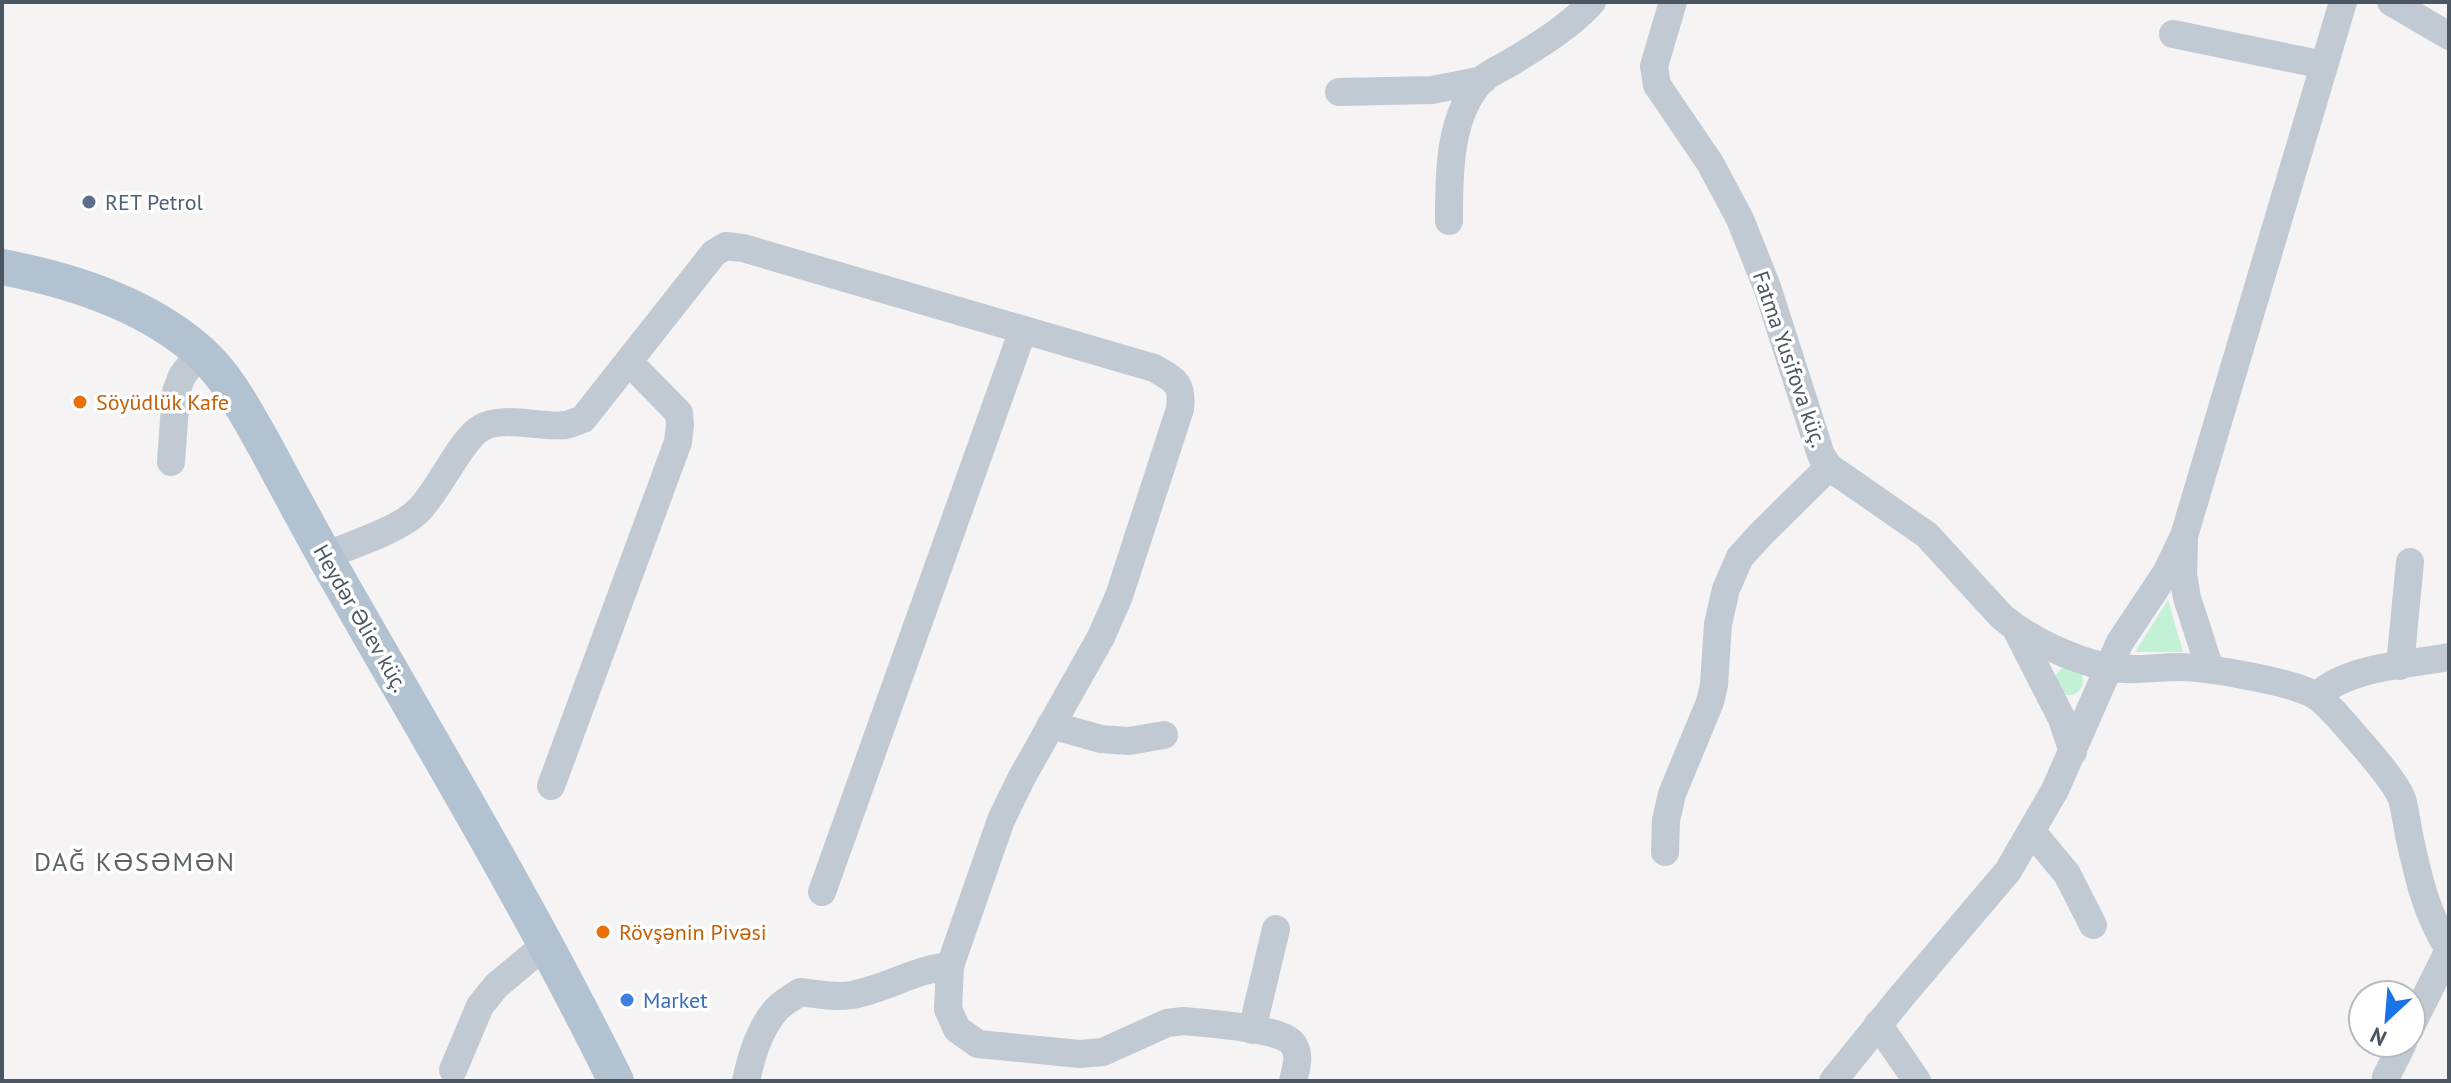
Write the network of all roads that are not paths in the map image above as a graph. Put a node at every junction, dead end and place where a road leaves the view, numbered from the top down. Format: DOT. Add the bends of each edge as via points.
graph roads {
  1 [pos="1592,2"];
  2 [pos="1673,2"];
  3 [pos="2343,2"];
  4 [pos="2391,2"];
  5 [pos="2173,34"];
  6 [pos="2449,36"];
  7 [pos="2324,65"];
  8 [pos="1483,80"];
  9 [pos="1339,92"];
  10 [pos="1449,221"];
  11 [pos="2,267"];
  12 [pos="1023,330"];
  13 [pos="200,352"];
  14 [pos="629,362"];
  15 [pos="171,462"];
  16 [pos="1829,467"];
  17 [pos="2184,536"];
  18 [pos="325,556"];
  19 [pos="2410,562"];
  20 [pos="2016,629"];
  21 [pos="2449,657"];
  22 [pos="2400,666"];
  23 [pos="2108,667"];
  24 [pos="2210,669"];
  25 [pos="2316,696"];
  26 [pos="1051,725"];
  27 [pos="1164,735"];
  28 [pos="2073,752"];
  29 [pos="551,786"];
  30 [pos="2032,832"];
  31 [pos="1665,852"];
  32 [pos="822,892"];
  33 [pos="2093,925"];
  34 [pos="1276,929"];
  35 [pos="545,945"];
  36 [pos="2449,949"];
  37 [pos="950,966"];
  38 [pos="2427,994"];
  39 [pos="1878,1024"];
  40 [pos="1252,1030"];
  41 [pos="2395,1059"];
  42 [pos="453,1070"];
  43 [pos="2386,1077"];
  44 [pos="616,1081"];
  45 [pos="746,1081"];
  46 [pos="1293,1081"];
  47 [pos="1833,1081"];
  48 [pos="1917,1081"];
  1 -- 8 [label="street" via="1551,37"];
  2 -- 16 [label="street, Fatma Yusifova küç." via="1654,66 1657,85 1740,219"];
  3 -- 7 [label="street"];
  4 -- 6 [label="street"];
  5 -- 7 [label="street"];
  7 -- 17 [label="street"];
  8 -- 9 [label="street" via="1432,90"];
  8 -- 10 [label="street" via="1458,123 1449,167"];
  11 -- 13 [label="main road, Heydər Əliev küç." via="101,295 161,323"];
  12 -- 14 [label="street" via="726,246 714,253"];
  12 -- 26 [label="street" via="1154,368 1176,381 1182,395 1119,596"];
  12 -- 32 [label="street"];
  13 -- 15 [label="street" via="176,392"];
  13 -- 18 [label="main road, Heydər Əliev küç." via="244,408"];
  14 -- 18 [label="street" via="583,419 567,425 481,427 417,512"];
  14 -- 29 [label="street" via="679,413 678,442"];
  16 -- 20 [label="street, Fatma Yusifova küç." via="1927,535"];
  16 -- 31 [label="street" via="1740,557 1726,589 1714,685 1672,794"];
  17 -- 23 [label="street"];
  17 -- 24 [label="street" via="2187,598"];
  18 -- 35 [label="main road, Heydər Əliev küç."];
  19 -- 22 [label="street"];
  20 -- 23 [label="street, Fatma Yusifova küç."];
  20 -- 28 [label="street"];
  21 -- 22 [label="street"];
  22 -- 25 [label="street" via="2359,674"];
  23 -- 24 [label="street, Fatma Yusifova küç."];
  23 -- 28 [label="street"];
  24 -- 25 [label="street, Fatma Yusifova küç."];
  25 -- 36 [label="street, Fatma Yusifova küç." via="2401,797 2419,885"];
  26 -- 27 [label="street" via="1101,739"];
  26 -- 37 [label="street" via="1001,820"];
  28 -- 30 [label="street"];
  30 -- 33 [label="street" via="2067,874"];
  30 -- 39 [label="street" via="2008,871"];
  34 -- 40 [label="street"];
  35 -- 42 [label="street" via="480,1006"];
  35 -- 44 [label="main road, Heydər Əliev küç."];
  36 -- 38 [label="street"];
  37 -- 40 [label="street" via="948,1009 957,1029 978,1044 1080,1054 1103,1052 1167,1023"];
  37 -- 45 [label="street" via="852,995 800,992 776,1008 763,1029"];
  39 -- 47 [label="street"];
  39 -- 48 [label="street"];
  40 -- 46 [label="street" via="1292,1041 1298,1055"];
  41 -- 43 [label="street"];
}
